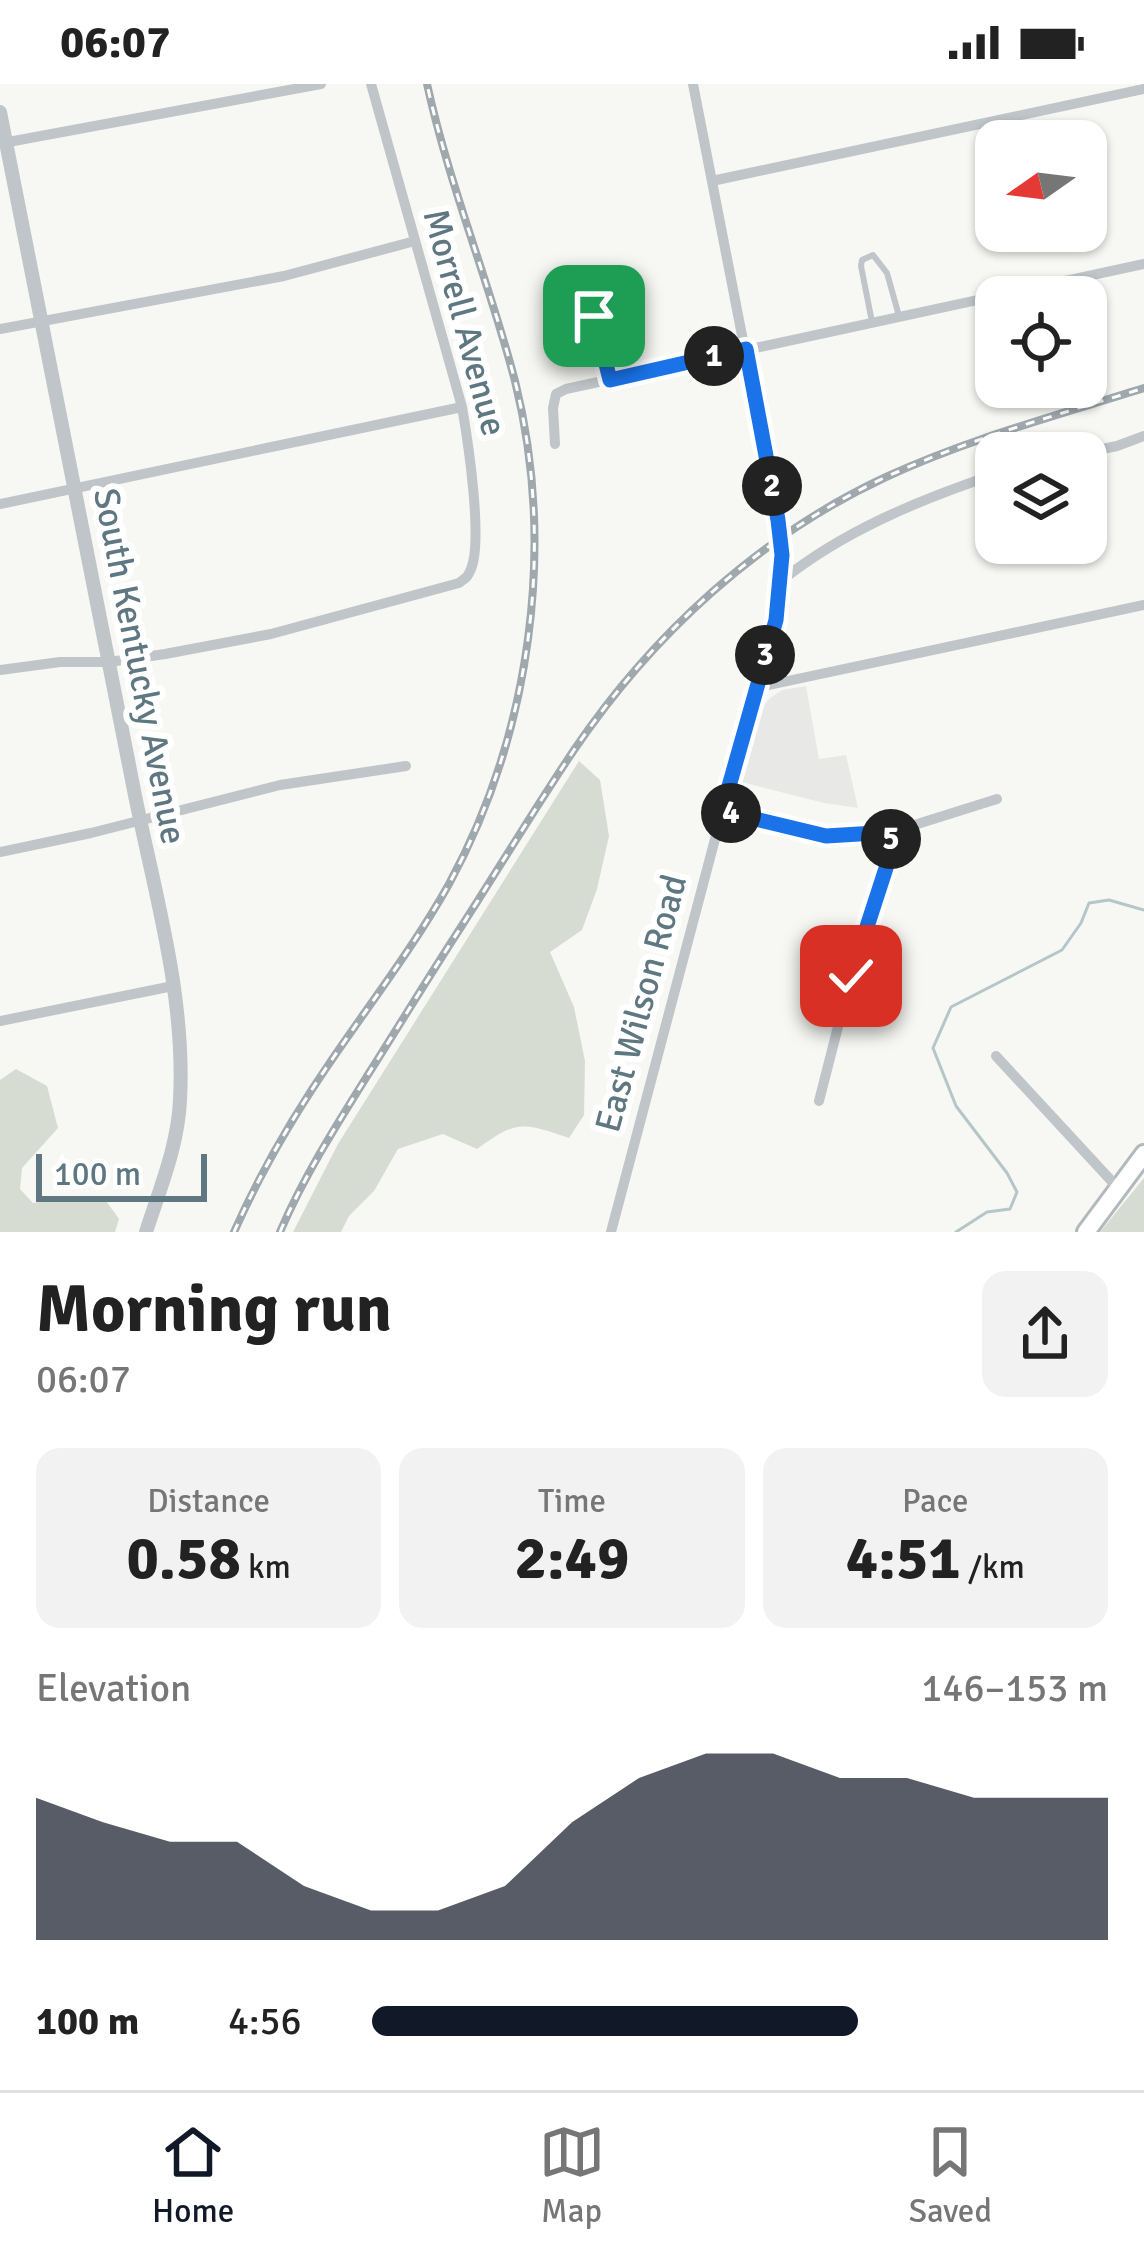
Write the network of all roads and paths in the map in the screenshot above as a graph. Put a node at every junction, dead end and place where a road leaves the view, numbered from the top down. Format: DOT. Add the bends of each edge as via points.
graph roads {
  1 [pos="321,84"];
  2 [pos="371,84"];
  3 [pos="693,84"];
  4 [pos="1144,89"];
  5 [pos="0,112"];
  6 [pos="3,143"];
  7 [pos="712,182"];
  8 [pos="415,241"];
  9 [pos="1144,264"];
  10 [pos="594,316"];
  11 [pos="898,316"];
  12 [pos="41,321"];
  13 [pos="872,322"];
  14 [pos="0,329"];
  15 [pos="746,349"];
  16 [pos="610,380"];
  17 [pos="462,407"];
  18 [pos="1144,436"];
  19 [pos="555,444"];
  20 [pos="1107,448"];
  21 [pos="975,481"];
  22 [pos="75,490"];
  23 [pos="0,504"];
  24 [pos="781,581"];
  25 [pos="1144,605"];
  26 [pos="109,662"];
  27 [pos="0,670"];
  28 [pos="755,688"];
  29 [pos="406,766"];
  30 [pos="997,799"];
  31 [pos="722,811"];
  32 [pos="140,820"];
  33 [pos="892,832"];
  34 [pos="0,852"];
  35 [pos="173,986"];
  36 [pos="0,1021"];
  37 [pos="996,1055"];
  38 [pos="819,1101"];
  39 [pos="1144,1154"];
  40 [pos="1118,1188"];
  41 [pos="146,1232"];
  42 [pos="611,1232"];
  43 [pos="1086,1232"];
  1 -- 6 [label="street"];
  2 -- 8 [label="street, Morrell Avenue"];
  3 -- 7 [label="street, East Wilson Road"];
  4 -- 7 [label="street"];
  5 -- 6 [label="street, South Kentucky Avenue"];
  6 -- 12 [label="street, South Kentucky Avenue"];
  7 -- 15 [label="street, East Wilson Road"];
  8 -- 12 [label="street" via="284,276"];
  8 -- 17 [label="street, Morrell Avenue"];
  9 -- 11 [label="street"];
  10 -- 16 [label="lane"];
  11 -- 13 [label="street"];
  11 -- 13 [label="lane" via="887,272 873,255 861,266"];
  12 -- 14 [label="street"];
  12 -- 22 [label="street, South Kentucky Avenue"];
  13 -- 15 [label="street"];
  15 -- 16 [label="street"];
  15 -- 24 [label="street, East Wilson Road" via="778,520"];
  16 -- 19 [label="street" via="556,394"];
  17 -- 22 [label="street"];
  17 -- 26 [label="street, Morrell Avenue" via="474,530 466,578 271,634"];
  18 -- 20 [label="street"];
  21 -- 24 [label="street" via="842,539"];
  22 -- 23 [label="street"];
  22 -- 26 [label="street, South Kentucky Avenue"];
  24 -- 28 [label="street, East Wilson Road"];
  25 -- 28 [label="street"];
  26 -- 27 [label="street"];
  26 -- 32 [label="street, South Kentucky Avenue"];
  28 -- 31 [label="street, East Wilson Road"];
  29 -- 32 [label="street" via="280,785"];
  30 -- 33 [label="street"];
  31 -- 33 [label="street" via="826,836"];
  31 -- 42 [label="street, East Wilson Road"];
  32 -- 34 [label="street"];
  32 -- 35 [label="street, South Kentucky Avenue"];
  33 -- 38 [label="street"];
  35 -- 36 [label="street"];
  35 -- 41 [label="street, South Kentucky Avenue" via="180,1104"];
  37 -- 40 [label="street"];
  39 -- 40 [label="main road"];
  40 -- 43 [label="main road"];
}
